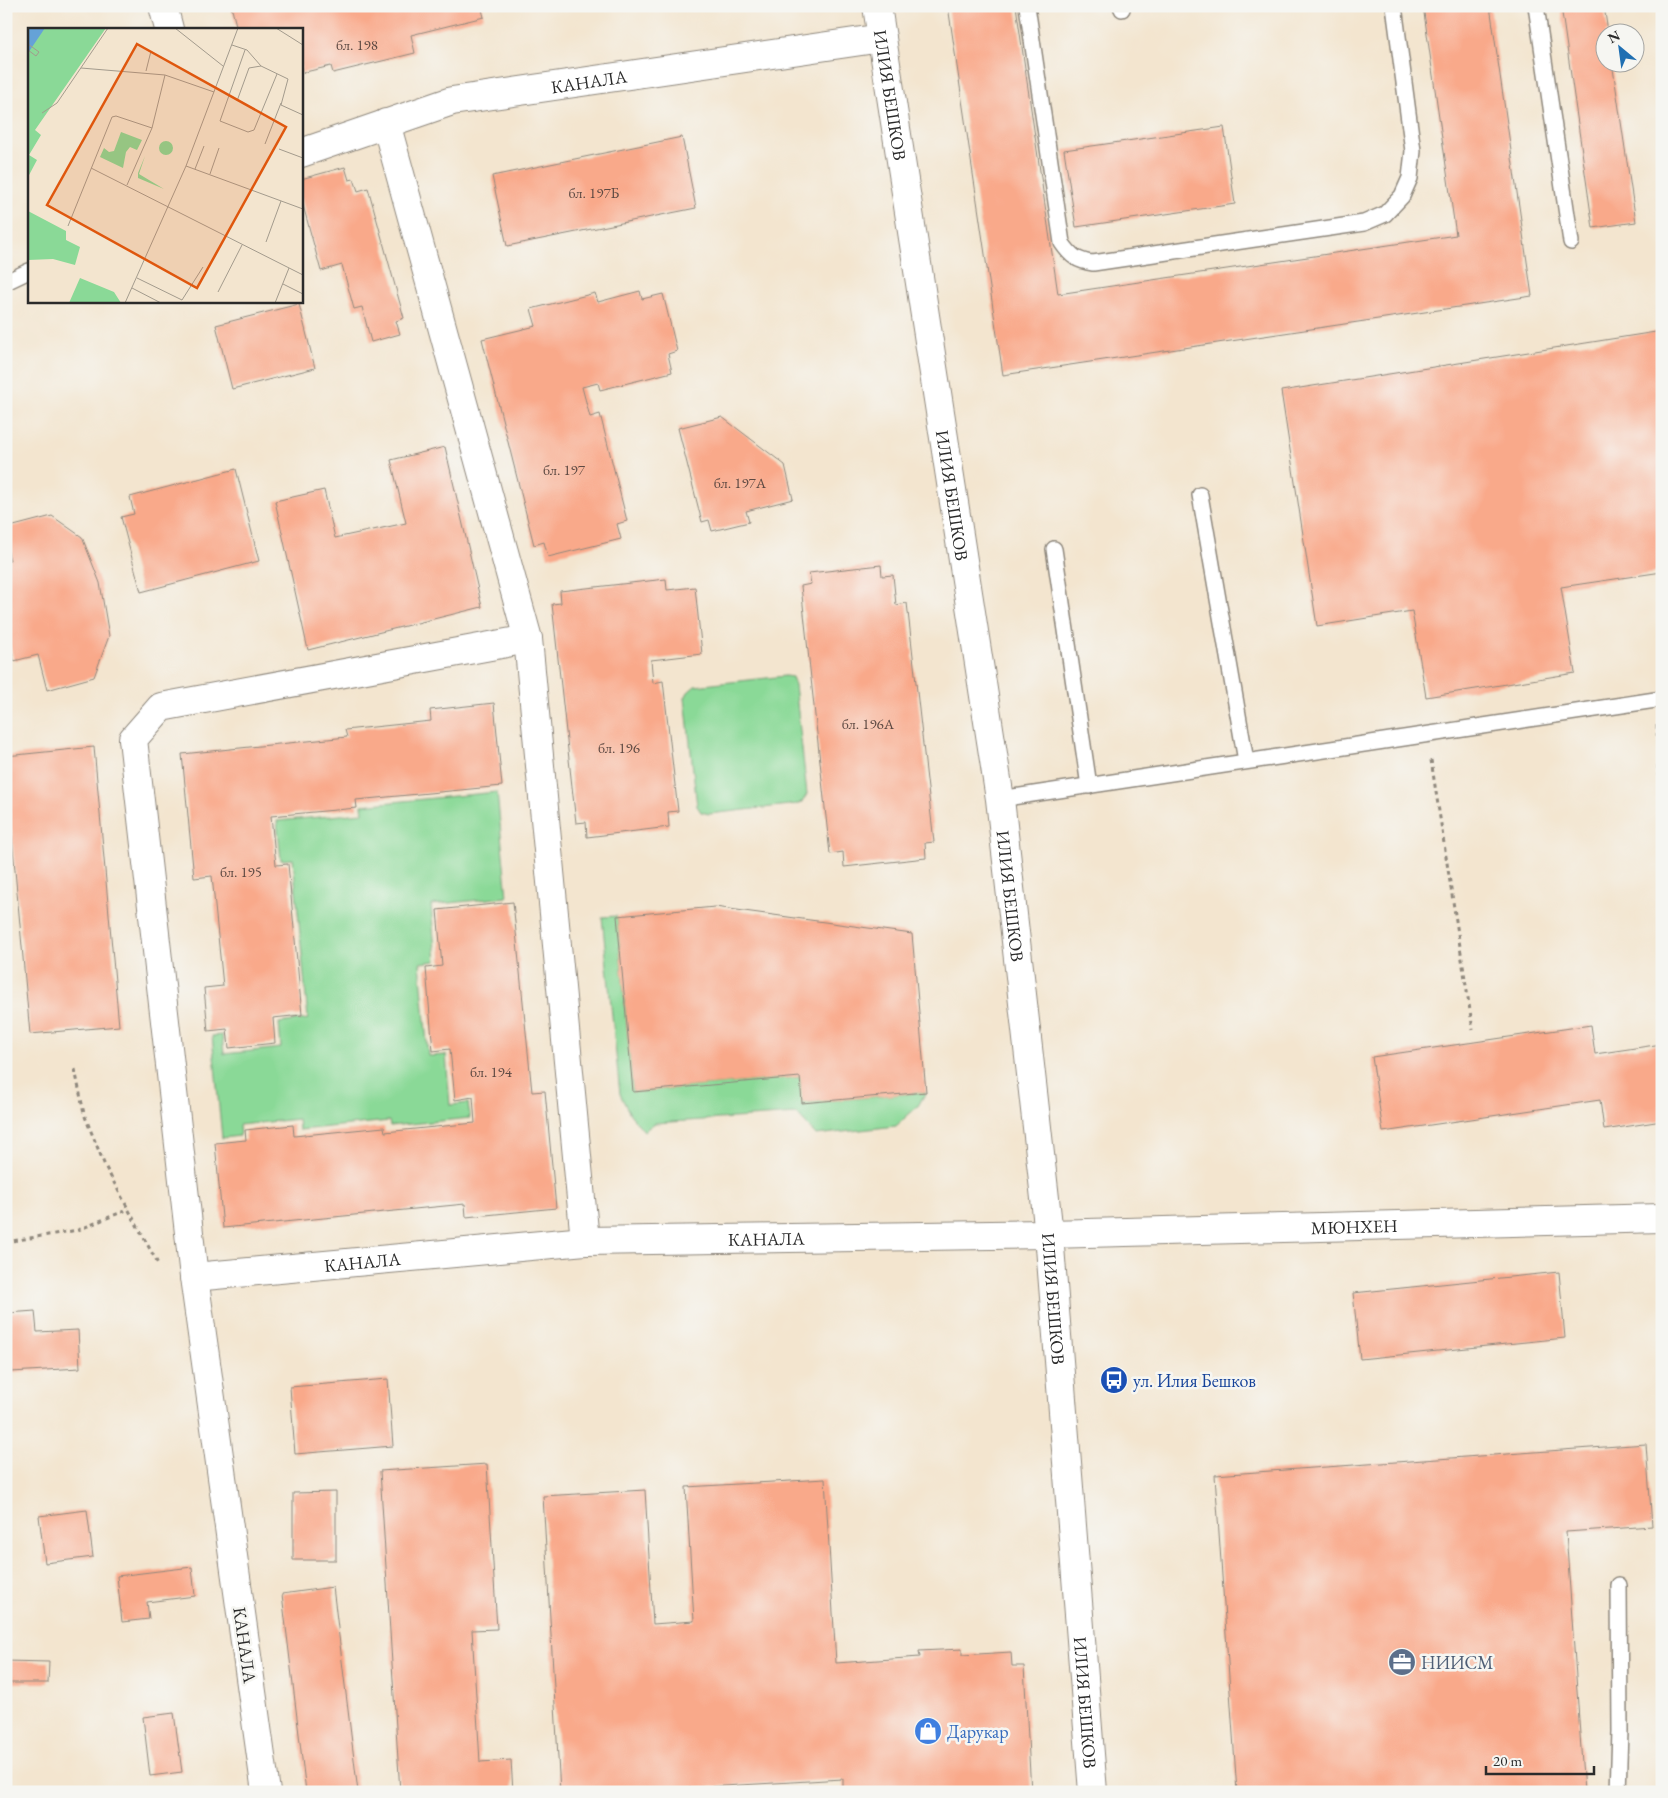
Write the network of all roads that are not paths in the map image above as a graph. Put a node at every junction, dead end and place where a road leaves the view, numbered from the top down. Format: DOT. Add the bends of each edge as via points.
graph roads {
  1 [pos="163,6"];
  2 [pos="877,6"];
  3 [pos="1027,6"];
  4 [pos="1394,6"];
  5 [pos="1536,6"];
  6 [pos="169,28"];
  7 [pos="882,38"];
  8 [pos="386,123"];
  9 [pos="302,153"];
  10 [pos="1571,242"];
  11 [pos="28,271"];
  12 [pos="6,282"];
  13 [pos="1200,495"];
  14 [pos="1054,549"];
  15 [pos="528,639"];
  16 [pos="1659,699"];
  17 [pos="1246,762"];
  18 [pos="1089,786"];
  19 [pos="1000,799"];
  20 [pos="1662,1218"];
  21 [pos="1049,1234"];
  22 [pos="585,1242"];
  23 [pos="194,1277"];
  24 [pos="1619,1585"];
  25 [pos="266,1792"];
  26 [pos="1094,1792"];
  27 [pos="1618,1792"];
  1 -- 6 [label="street"];
  2 -- 7 [label="street, ИЛИЯ БЕШКОВ"];
  3 -- 4 [label="lane" via="1062,243 1070,255 1082,262 1093,263 1364,223 1384,214 1402,196 1410,178 1413,151"];
  5 -- 10 [label="lane"];
  7 -- 8 [label="street, КАНАЛА" via="452,101"];
  7 -- 19 [label="street, ИЛИЯ БЕШКОВ"];
  8 -- 9 [label="street, КАНАЛА"];
  8 -- 15 [label="street"];
  11 -- 12 [label="lane"];
  13 -- 17 [label="lane"];
  14 -- 18 [label="lane"];
  15 -- 22 [label="street"];
  15 -- 23 [label="street" via="161,707 133,740"];
  16 -- 17 [label="lane"];
  17 -- 18 [label="lane"];
  18 -- 19 [label="lane"];
  19 -- 21 [label="street, ИЛИЯ БЕШКОВ"];
  20 -- 21 [label="street, МЮНХЕН"];
  21 -- 22 [label="street, КАНАЛА"];
  21 -- 26 [label="street, ИЛИЯ БЕШКОВ"];
  22 -- 23 [label="street, КАНАЛА"];
  23 -- 25 [label="street, КАНАЛА"];
  24 -- 27 [label="lane"];
}
